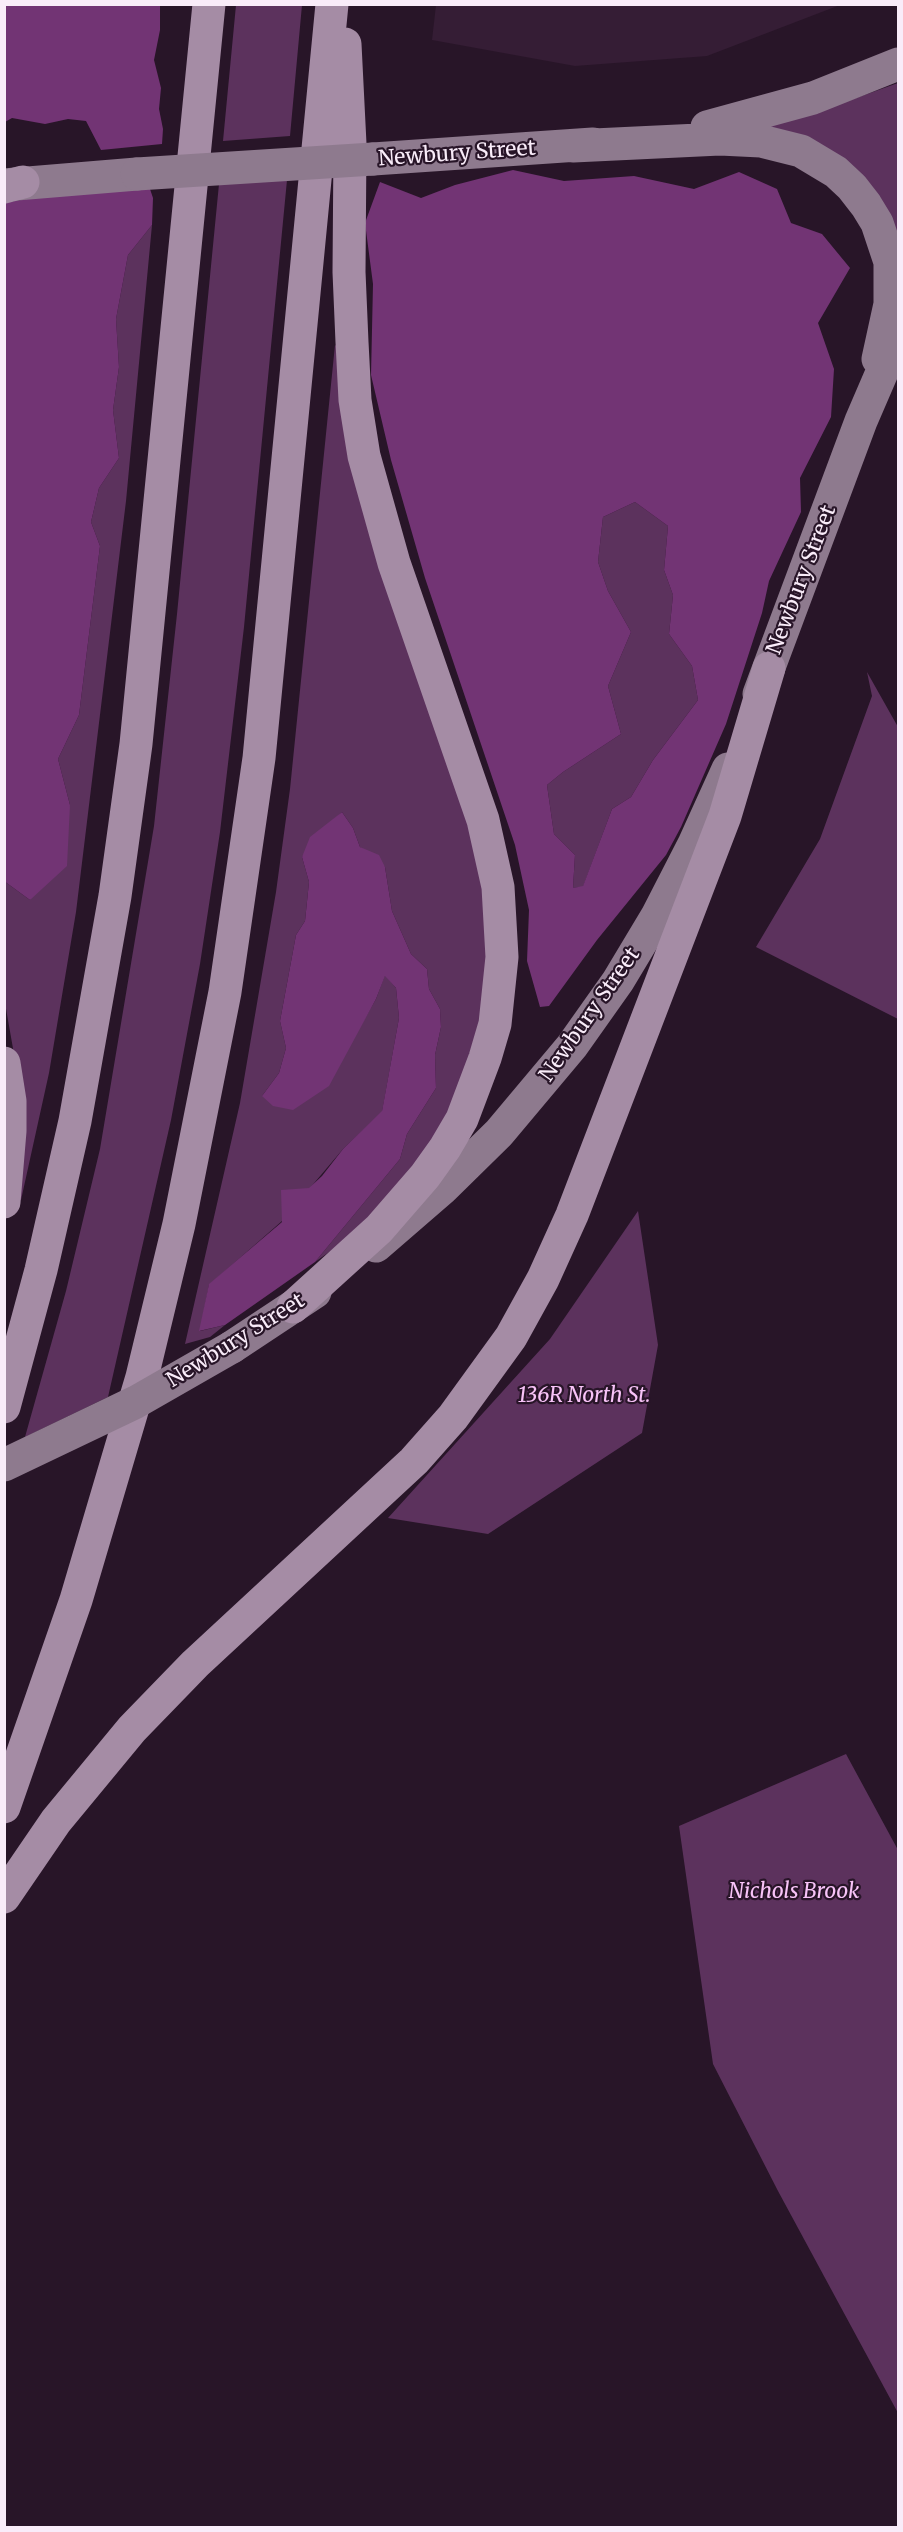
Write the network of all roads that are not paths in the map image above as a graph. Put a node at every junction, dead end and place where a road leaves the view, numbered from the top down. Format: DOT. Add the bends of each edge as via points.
graph roads {
  1 [pos="209,4"];
  2 [pos="332,4"];
  3 [pos="344,4"];
  4 [pos="898,64"];
  5 [pos="573,146"];
  6 [pos="10,185"];
  7 [pos="898,335"];
  8 [pos="861,421"];
  9 [pos="769,668"];
  10 [pos="4,1063"];
  11 [pos="4,1202"];
  12 [pos="293,1307"];
  13 [pos="4,1407"];
  14 [pos="4,1465"];
  15 [pos="4,1807"];
  16 [pos="4,1897"];
  1 -- 13 [label="highway" via="136,744 116,896 75,1121"];
  2 -- 15 [label="highway" via="260,758 225,992 176,1235 130,1420 73,1611"];
  3 -- 12 [label="highway" via="350,144 350,310 363,447 394,563 483,820 498,887 502,957 495,1024 485,1058 462,1119 445,1148 379,1229"];
  4 -- 5 [label="main road, Newbury Street" via="813,98 738,120 659,136"];
  5 -- 6 [label="main road, Newbury Street, bridge"];
  5 -- 8 [label="main road" via="720,139 761,141 819,160 852,187 877,223 890,262 892,283 887,323"];
  7 -- 8 [label="main road, Newbury Street"];
  8 -- 9 [label="main road, Newbury Street"];
  9 -- 12 [label="main road, Newbury Street" via="677,879 579,1038 505,1126 443,1188 358,1261"];
  9 -- 16 [label="highway" via="725,816 584,1184 543,1279 511,1337 453,1417 414,1461 195,1664 132,1729 56,1821"];
  10 -- 11 [label="highway" via="10,1131"];
  12 -- 14 [label="main road, Newbury Street, bridge" via="136,1402"];
}
